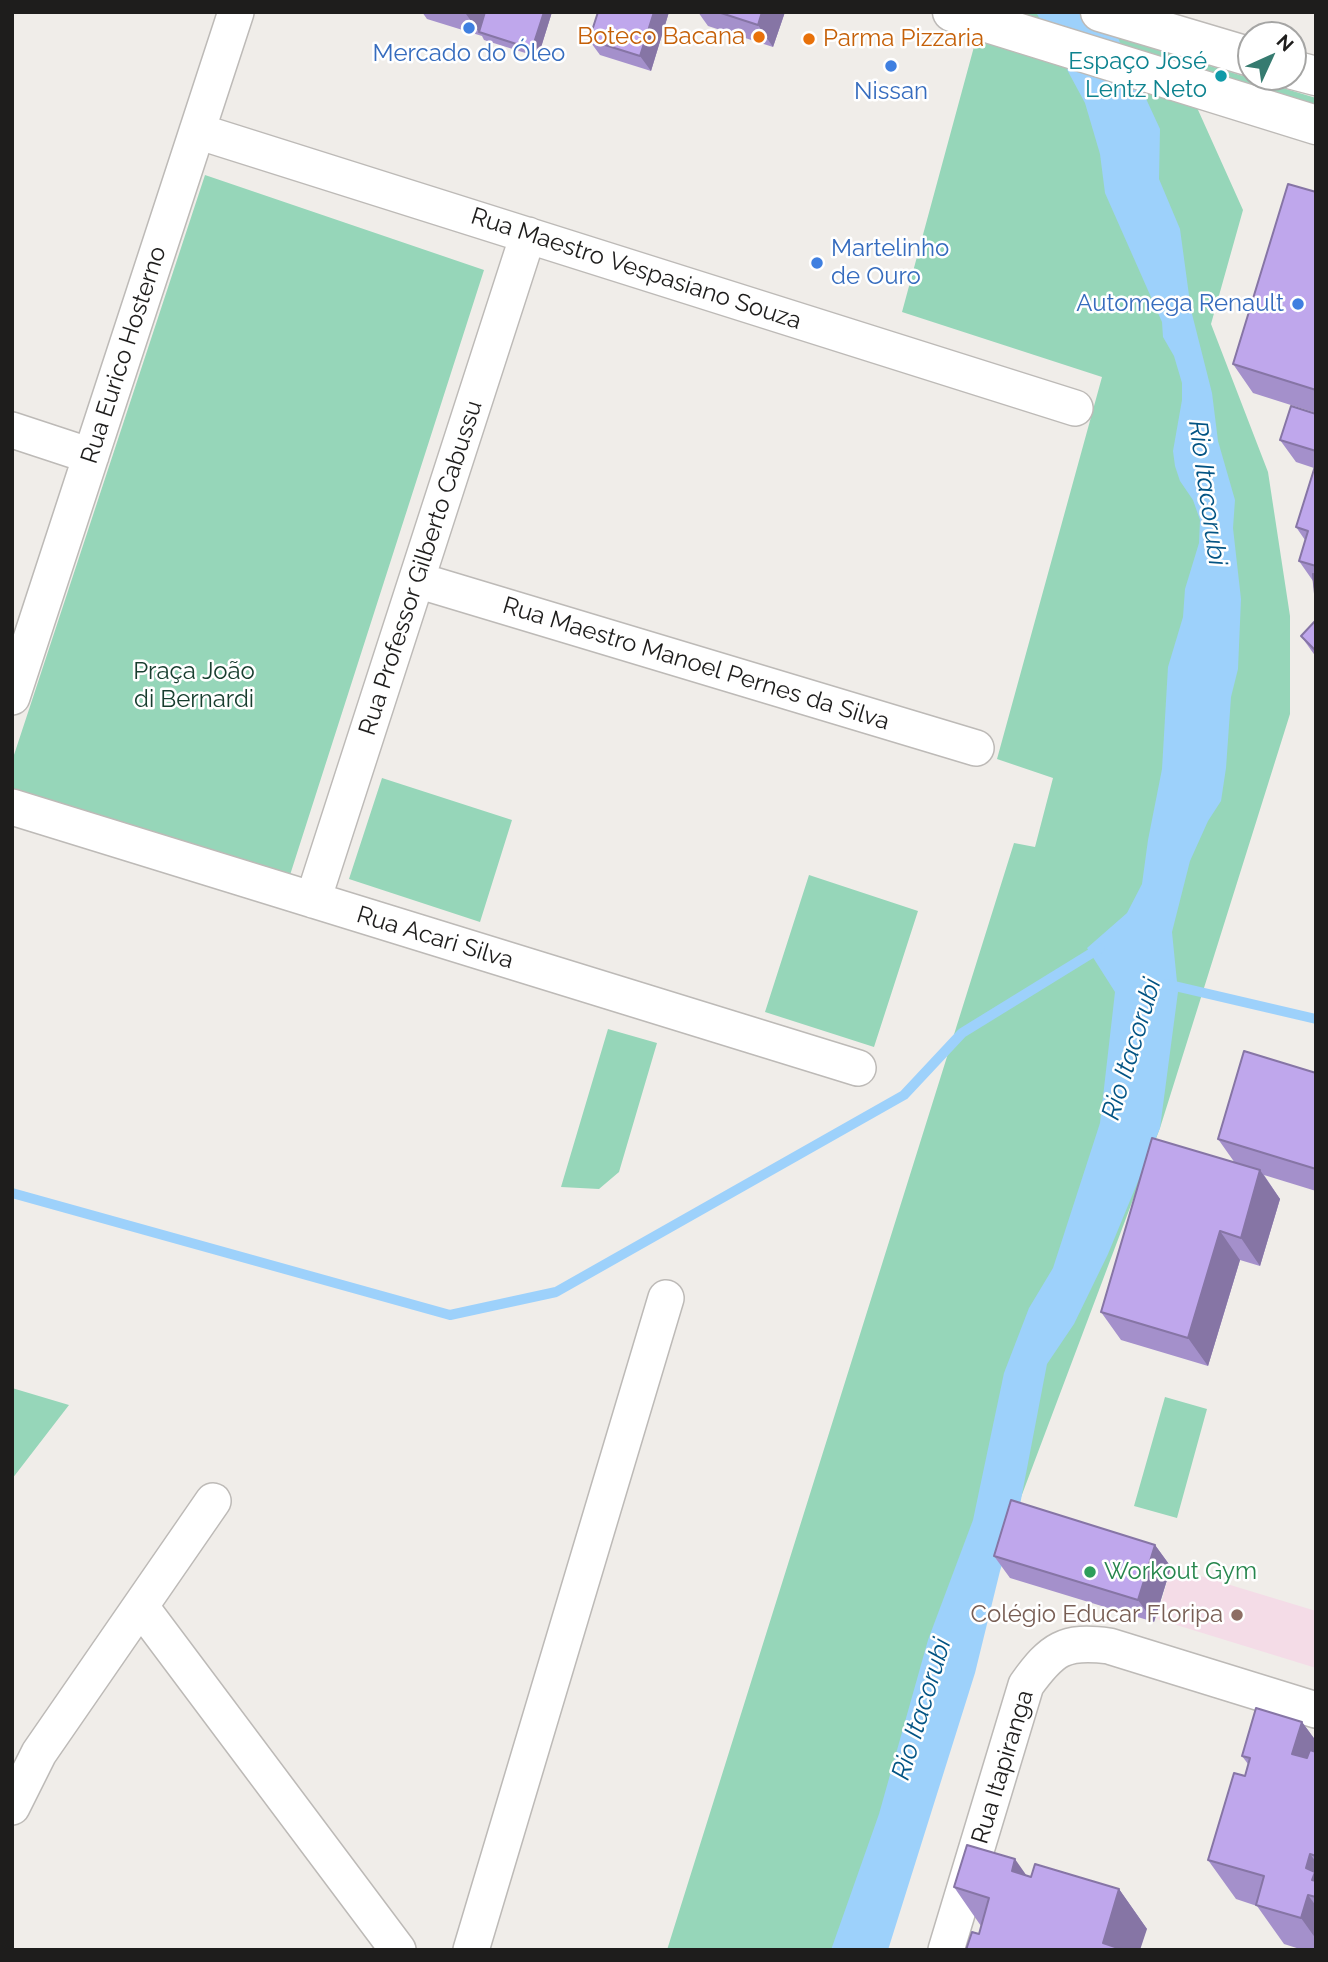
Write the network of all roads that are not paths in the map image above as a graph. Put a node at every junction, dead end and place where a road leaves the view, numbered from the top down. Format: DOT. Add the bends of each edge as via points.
graph roads {
  1 [pos="236,12"];
  2 [pos="952,12"];
  3 [pos="1117,18"];
  4 [pos="1237,53"];
  5 [pos="1316,125"];
  6 [pos="197,131"];
  7 [pos="528,235"];
  8 [pos="1075,408"];
  9 [pos="12,430"];
  10 [pos="91,456"];
  11 [pos="417,580"];
  12 [pos="12,697"];
  13 [pos="976,748"];
  14 [pos="12,807"];
  15 [pos="313,900"];
  16 [pos="858,1068"];
  17 [pos="666,1298"];
  18 [pos="213,1501"];
  19 [pos="141,1607"];
  20 [pos="1316,1710"];
  21 [pos="12,1807"];
  22 [pos="398,1950"];
  23 [pos="471,1950"];
  24 [pos="946,1950"];
  1 -- 6 [label="street, Rua Eurico Hosterno"];
  2 -- 5 [label="main road"];
  3 -- 4 [label="main road"];
  6 -- 7 [label="street, Rua Maestro Vespasiano Souza"];
  6 -- 10 [label="street, Rua Eurico Hosterno"];
  7 -- 8 [label="street, Rua Maestro Vespasiano Souza"];
  7 -- 11 [label="street, Rua Professor Gilberto Cabussu"];
  9 -- 10 [label="street"];
  10 -- 12 [label="street, Rua Eurico Hosterno"];
  11 -- 13 [label="street, Rua Maestro Manoel Pernes da Silva"];
  11 -- 15 [label="street, Rua Professor Gilberto Cabussu"];
  14 -- 15 [label="street, Rua Acari Silva"];
  15 -- 16 [label="street, Rua Acari Silva"];
  17 -- 23 [label="street"];
  18 -- 19 [label="street"];
  19 -- 21 [label="street" via="39,1754"];
  19 -- 22 [label="street"];
  20 -- 24 [label="street, Rua Itapiranga" via="1109,1646 1083,1643 1060,1649 1026,1685"];
}
